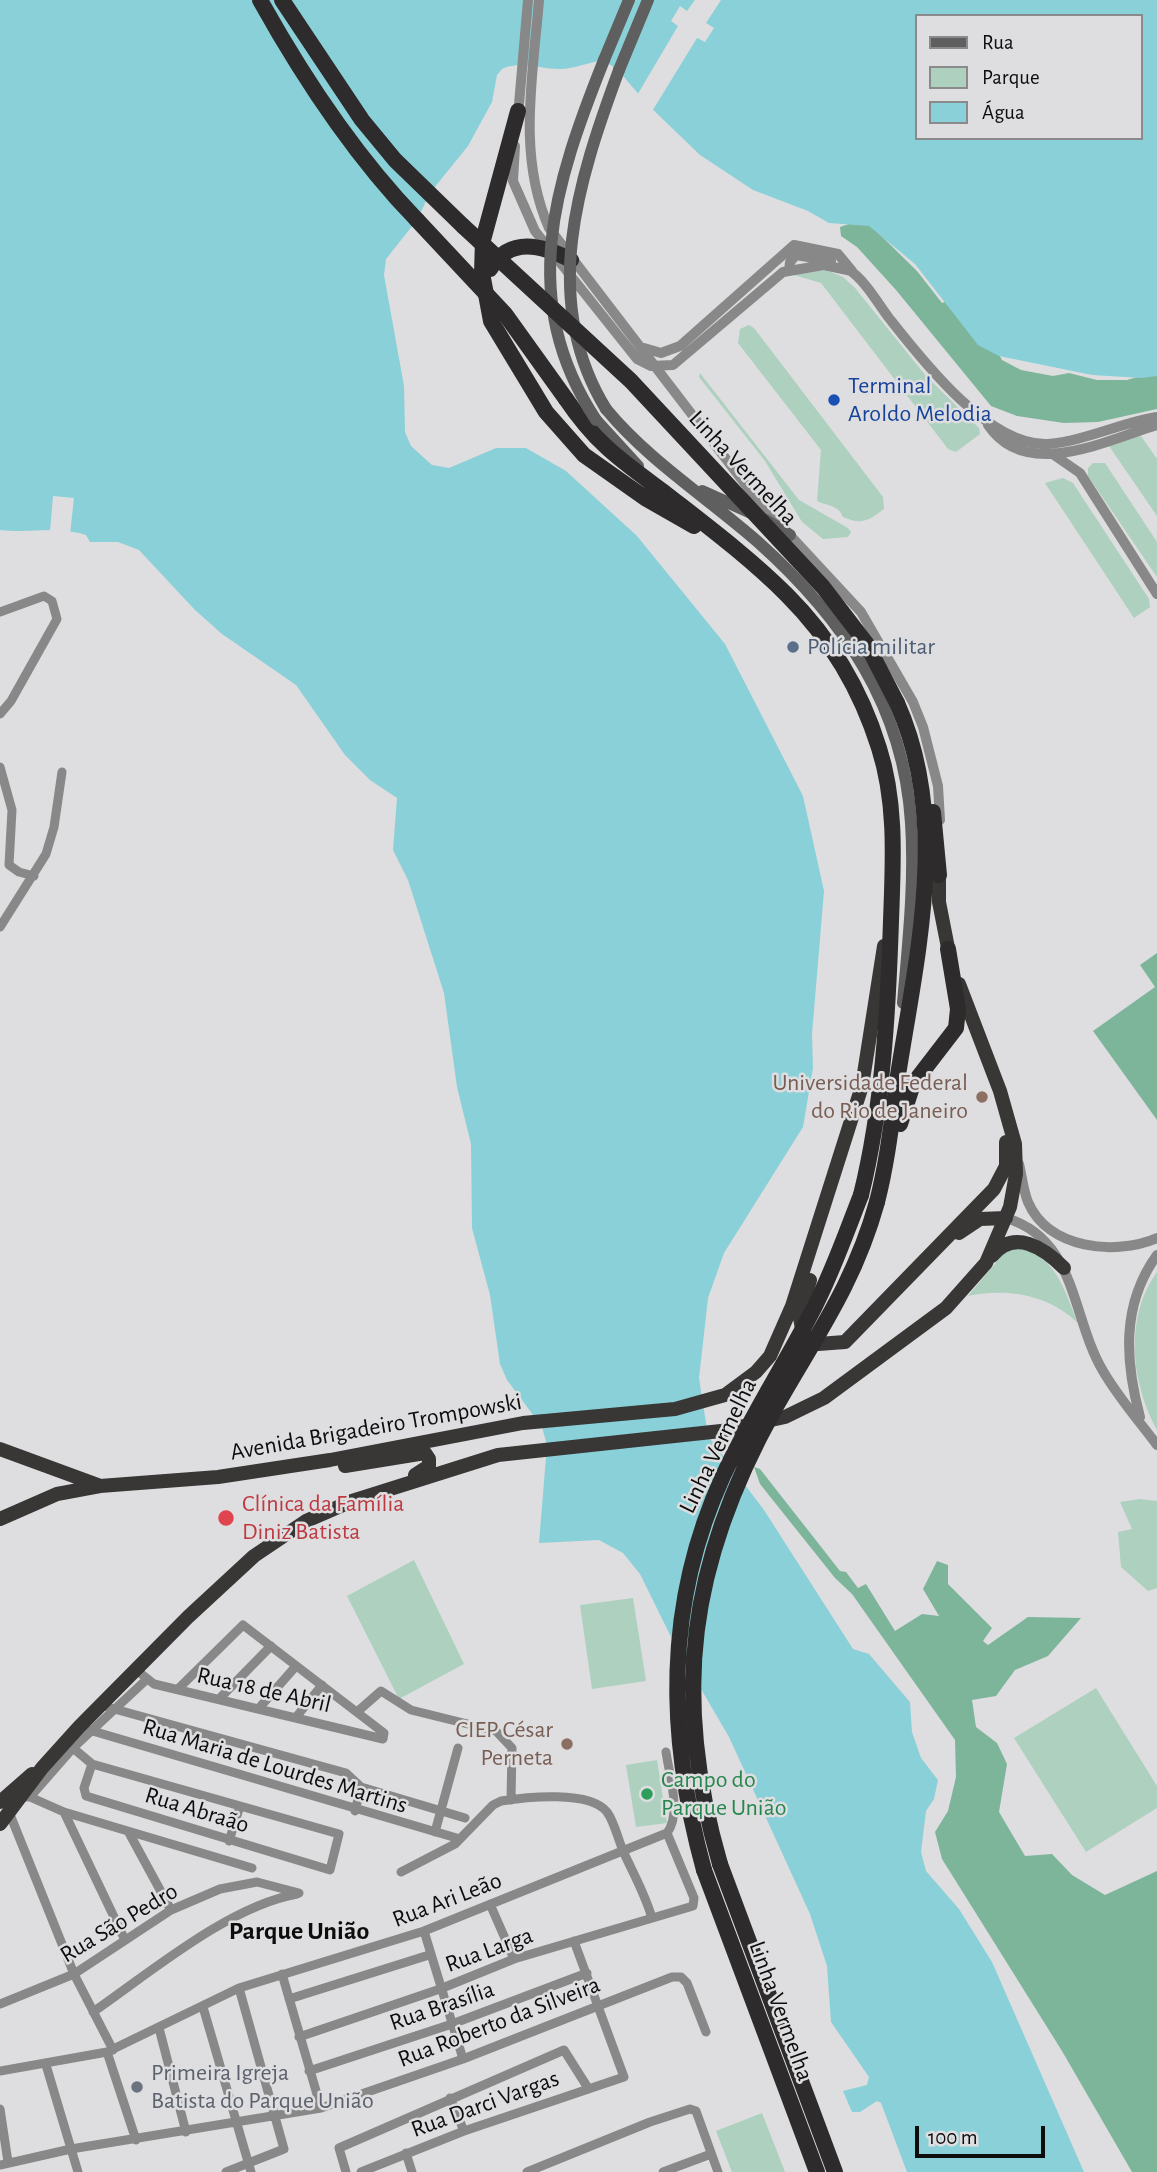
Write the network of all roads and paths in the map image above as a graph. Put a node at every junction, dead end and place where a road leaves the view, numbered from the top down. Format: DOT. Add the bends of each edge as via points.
graph roads {
  1 [pos="260,0"];
  2 [pos="282,0"];
  3 [pos="528,0"];
  4 [pos="539,0"];
  5 [pos="629,0"];
  6 [pos="648,0"];
  7 [pos="523,104"];
  8 [pos="548,248"];
  9 [pos="571,260"];
  10 [pos="852,271"];
  11 [pos="485,295"];
  12 [pos="644,348"];
  13 [pos="676,363"];
  14 [pos="656,367"];
  15 [pos="683,402"];
  16 [pos="985,420"];
  17 [pos="1154,421"];
  18 [pos="1054,454"];
  19 [pos="683,481"];
  20 [pos="664,493"];
  21 [pos="790,535"];
  22 [pos="727,543"];
  23 [pos="1157,594"];
  24 [pos="0,612"];
  25 [pos="898,705"];
  26 [pos="0,714"];
  27 [pos="0,766"];
  28 [pos="62,772"];
  29 [pos="5,799"];
  30 [pos="939,875"];
  31 [pos="34,876"];
  32 [pos="891,903"];
  33 [pos="0,927"];
  34 [pos="947,949"];
  35 [pos="898,1077"];
  36 [pos="1003,1104"];
  37 [pos="1015,1144"];
  38 [pos="886,1166"];
  39 [pos="821,1217"];
  40 [pos="1006,1218"];
  41 [pos="1157,1238"];
  42 [pos="1157,1255"];
  43 [pos="986,1262"];
  44 [pos="919,1267"];
  45 [pos="1064,1268"];
  46 [pos="1141,1423"];
  47 [pos="1157,1445"];
  48 [pos="0,1449"];
  49 [pos="282,1467"];
  50 [pos="100,1486"];
  51 [pos="386,1490"];
  52 [pos="0,1520"];
  53 [pos="271,1646"];
  54 [pos="296,1666"];
  55 [pos="135,1669"];
  56 [pos="146,1680"];
  57 [pos="322,1685"];
  58 [pos="178,1689"];
  59 [pos="221,1697"];
  60 [pos="260,1707"];
  61 [pos="107,1708"];
  62 [pos="357,1712"];
  63 [pos="297,1716"];
  64 [pos="85,1729"];
  65 [pos="73,1748"];
  66 [pos="458,1748"];
  67 [pos="666,1752"];
  68 [pos="92,1764"];
  69 [pos="42,1768"];
  70 [pos="361,1787"];
  71 [pos="25,1797"];
  72 [pos="511,1800"];
  73 [pos="240,1806"];
  74 [pos="442,1810"];
  75 [pos="355,1811"];
  76 [pos="64,1812"];
  77 [pos="3,1813"];
  78 [pos="465,1818"];
  79 [pos="128,1831"];
  80 [pos="435,1832"];
  81 [pos="667,1833"];
  82 [pos="460,1839"];
  83 [pos="229,1841"];
  84 [pos="623,1851"];
  85 [pos="252,1868"];
  86 [pos="401,1872"];
  87 [pos="490,1904"];
  88 [pos="171,1910"];
  89 [pos="652,1918"];
  90 [pos="424,1931"];
  91 [pos="125,1940"];
  92 [pos="574,1941"];
  93 [pos="429,1955"];
  94 [pos="514,1959"];
  95 [pos="587,1973"];
  96 [pos="74,1974"];
  97 [pos="282,1974"];
  98 [pos="239,1988"];
  99 [pos="440,1989"];
  100 [pos="289,1999"];
  101 [pos="0,2004"];
  102 [pos="598,2005"];
  103 [pos="203,2007"];
  104 [pos="93,2012"];
  105 [pos="769,2021"];
  106 [pos="452,2024"];
  107 [pos="159,2028"];
  108 [pos="706,2032"];
  109 [pos="299,2036"];
  110 [pos="110,2051"];
  111 [pos="463,2059"];
  112 [pos="46,2065"];
  113 [pos="787,2069"];
  114 [pos="0,2071"];
  115 [pos="309,2071"];
  116 [pos="589,2088"];
  117 [pos="450,2098"];
  118 [pos="321,2108"];
  119 [pos="0,2109"];
  120 [pos="276,2116"];
  121 [pos="237,2124"];
  122 [pos="464,2131"];
  123 [pos="186,2132"];
  124 [pos="136,2140"];
  125 [pos="71,2149"];
  126 [pos="711,2154"];
  127 [pos="4,2163"];
  128 [pos="409,2163"];
  129 [pos="250,2169"];
  130 [pos="78,2172"];
  131 [pos="226,2172"];
  132 [pos="346,2172"];
  133 [pos="361,2172"];
  134 [pos="527,2172"];
  135 [pos="663,2172"];
  136 [pos="718,2172"];
  137 [pos="817,2172"];
  138 [pos="835,2172"];
  1 -- 20 [label="highway, Linha Vermelha, bridge" via="341,130 396,198 498,304 603,447"];
  2 -- 25 [label="highway, Linha Vermelha, bridge" via="338,87 395,160 631,381 836,602 875,657"];
  3 -- 7 [label="street"];
  4 -- 7 [label="street"];
  5 -- 20 [label="main road, bridge" via="563,167 550,245 552,302 567,364 596,420"];
  6 -- 19 [label="main road, bridge" via="600,121 570,235 568,283 573,327 588,375 606,409"];
  7 -- 8 [label="street, Avenida Brigadeiro Trompowski" via="513,181 530,223"];
  7 -- 9 [label="street, Avenida Brigadeiro Trompowski" via="537,194 549,228"];
  7 -- 11 [label="highway" via="483,240"];
  8 -- 9 [label="highway"];
  8 -- 11 [label="highway" via="522,246 502,254 489,271"];
  8 -- 14 [label="street, Avenida Brigadeiro Trompowski" via="637,359"];
  9 -- 12 [label="street, Avenida Brigadeiro Trompowski"];
  10 -- 12 [label="street" via="842,258 813,247 790,247 686,342 668,351"];
  10 -- 13 [label="street" via="801,254 792,258 789,270 751,296"];
  10 -- 16 [label="street" via="927,363"];
  11 -- 22 [label="highway" via="501,342 546,412 584,455 645,498"];
  12 -- 14 [label="street, Avenida Brigadeiro Trompowski"];
  13 -- 14 [label="street"];
  13 -- 15 [label="street"];
  14 -- 15 [label="street, Avenida Brigadeiro Trompowski"];
  15 -- 21 [label="street, Avenida Brigadeiro Trompowski"];
  16 -- 17 [label="street" via="1017,439 1048,444"];
  16 -- 18 [label="street" via="1012,446"];
  17 -- 18 [label="street"];
  18 -- 23 [label="street" via="1080,473"];
  19 -- 21 [label="main road"];
  19 -- 35 [label="main road, Linha Vermelha" via="758,542 832,617 870,677 887,716 905,776 911,823 911,892"];
  20 -- 22 [label="highway, Linha Vermelha"];
  21 -- 30 [label="street, Avenida Brigadeiro Trompowski" via="861,612 913,702 938,786"];
  22 -- 32 [label="highway, Linha Vermelha" via="807,617 857,691 887,780 893,841"];
  24 -- 26 [label="street" via="44,596 52,601 57,619"];
  25 -- 30 [label="highway" via="924,759"];
  25 -- 35 [label="highway, Linha Vermelha" via="920,790 925,874 914,984"];
  27 -- 29 [label="street"];
  28 -- 31 [label="street" via="50,843"];
  29 -- 31 [label="street" via="12,829 9,865"];
  30 -- 34 [label="highway, Avenida Brigadeiro Trompowski"];
  31 -- 33 [label="street"];
  32 -- 39 [label="highway, Linha Vermelha" via="867,1068"];
  32 -- 105 [label="highway, Linha Vermelha, bridge" via="888,996 875,1121 861,1195 827,1282 724,1475 691,1568 679,1637 676,1694 681,1768 704,1870"];
  34 -- 36 [label="highway, Avenida Brigadeiro Trompowski"];
  34 -- 38 [label="highway" via="958,1009 956,1028 913,1084"];
  35 -- 38 [label="highway, Linha Vermelha"];
  36 -- 37 [label="highway, Avenida Brigadeiro Trompowski"];
  36 -- 44 [label="highway" via="1007,1157 1003,1175"];
  37 -- 40 [label="highway, Avenida Brigadeiro Trompowski" via="1015,1184"];
  37 -- 41 [label="street" via="1027,1202 1053,1232 1103,1247"];
  38 -- 105 [label="highway, Linha Vermelha, bridge" via="869,1231 842,1296 747,1462 729,1503 706,1572 695,1639 692,1696 701,1793"];
  39 -- 44 [label="highway" via="800,1318 803,1334 813,1342 845,1342"];
  39 -- 49 [label="highway, Avenida Brigadeiro Trompowski" via="770,1356 725,1395 695,1406 523,1423"];
  40 -- 43 [label="highway, Avenida Brigadeiro Trompowski"];
  40 -- 44 [label="highway" via="976,1221"];
  40 -- 45 [label="street" via="1043,1239"];
  42 -- 46 [label="street" via="1136,1295 1128,1336 1129,1372"];
  43 -- 45 [label="highway" via="1002,1246 1019,1242 1041,1249"];
  43 -- 51 [label="highway, Avenida Brigadeiro Trompowski" via="946,1308 824,1398 785,1417 721,1431 485,1458"];
  45 -- 46 [label="street" via="1103,1372"];
  46 -- 47 [label="street"];
  48 -- 50 [label="highway"];
  49 -- 50 [label="highway, Avenida Brigadeiro Trompowski"];
  49 -- 51 [label="highway" via="309,1471 420,1452 428,1456 426,1469"];
  50 -- 52 [label="highway, Avenida Brigadeiro Trompowski" via="57,1494"];
  51 -- 55 [label="highway, Avenida Brigadeiro Trompowski" via="328,1510 270,1544"];
  53 -- 54 [label="street"];
  53 -- 58 [label="street" via="243,1625"];
  53 -- 59 [label="street"];
  54 -- 57 [label="street"];
  54 -- 60 [label="street"];
  55 -- 56 [label="street, Rua 18 de Abril"];
  55 -- 61 [label="highway, Avenida Brigadeiro Trompowski"];
  56 -- 58 [label="street, Rua 18 de Abril"];
  56 -- 61 [label="street"];
  57 -- 62 [label="street"];
  57 -- 63 [label="street"];
  58 -- 59 [label="street, Rua 18 de Abril"];
  59 -- 60 [label="street, Rua 18 de Abril"];
  60 -- 63 [label="street, Rua 18 de Abril"];
  61 -- 64 [label="highway, Avenida Brigadeiro Trompowski"];
  61 -- 70 [label="street" via="346,1773"];
  62 -- 63 [label="street, Rua 18 de Abril" via="384,1732 383,1738"];
  62 -- 72 [label="street" via="381,1691 411,1710 496,1731 512,1748"];
  64 -- 65 [label="street"];
  64 -- 69 [label="highway, Avenida Brigadeiro Trompowski"];
  64 -- 75 [label="street, Rua Maria de Lourdes Martins"];
  65 -- 68 [label="street"];
  65 -- 71 [label="street"];
  66 -- 74 [label="street"];
  67 -- 81 [label="street" via="673,1805 673,1822"];
  68 -- 73 [label="street"];
  68 -- 83 [label="street, Rua Abraão" via="86,1796"];
  69 -- 71 [label="highway, Avenida Brigadeiro Trompowski"];
  69 -- 77 [label="highway" via="21,1782"];
  70 -- 74 [label="street"];
  70 -- 75 [label="street"];
  71 -- 76 [label="street"];
  71 -- 77 [label="highway, Avenida Brigadeiro Trompowski"];
  72 -- 82 [label="street" via="493,1805"];
  72 -- 84 [label="street" via="559,1797 594,1803 609,1814"];
  73 -- 83 [label="street"];
  73 -- 83 [label="street, Rua Abraão" via="339,1834 330,1870"];
  74 -- 78 [label="street"];
  74 -- 80 [label="street"];
  75 -- 80 [label="street, Rua Maria de Lourdes Martins"];
  76 -- 79 [label="street"];
  76 -- 91 [label="street"];
  77 -- 96 [label="street"];
  79 -- 85 [label="street"];
  79 -- 88 [label="street"];
  80 -- 82 [label="street, Rua Maria de Lourdes Martins"];
  81 -- 84 [label="street, Rua Ari Leão"];
  81 -- 89 [label="street, Rua Larga" via="694,1904"];
  82 -- 86 [label="street"];
  84 -- 87 [label="street, Rua Ari Leão"];
  84 -- 89 [label="street"];
  87 -- 90 [label="street, Rua Ari Leão"];
  87 -- 94 [label="street"];
  88 -- 91 [label="street, Rua São Pedro"];
  88 -- 104 [label="street, Rua São Pedro" via="246,1882 264,1882 299,1893 241,1912"];
  89 -- 92 [label="street, Rua Larga"];
  90 -- 93 [label="street"];
  90 -- 97 [label="street, Rua Ari Leão"];
  91 -- 96 [label="street, Rua São Pedro"];
  92 -- 94 [label="street, Rua Larga"];
  92 -- 95 [label="street"];
  93 -- 99 [label="street"];
  93 -- 100 [label="street"];
  94 -- 99 [label="street, Rua Larga"];
  95 -- 102 [label="street"];
  95 -- 106 [label="street, Rua Brasília"];
  96 -- 101 [label="street, Rua São Pedro"];
  96 -- 104 [label="street"];
  97 -- 98 [label="street, Rua Ari Leão"];
  97 -- 100 [label="street"];
  98 -- 103 [label="street, Rua Ari Leão"];
  98 -- 120 [label="street"];
  99 -- 106 [label="street"];
  99 -- 109 [label="street, Rua Larga"];
  100 -- 109 [label="street"];
  102 -- 108 [label="street, Rua Roberto da Silveira" via="681,1977"];
  102 -- 111 [label="street, Rua Roberto da Silveira"];
  102 -- 116 [label="street, Rua Darci Vargas" via="624,2077"];
  103 -- 107 [label="street, Rua Ari Leão"];
  103 -- 121 [label="street"];
  104 -- 110 [label="street"];
  105 -- 113 [label="highway, Linha Vermelha"];
  106 -- 111 [label="street"];
  106 -- 115 [label="street, Rua Brasília"];
  107 -- 110 [label="street, Rua Ari Leão"];
  107 -- 123 [label="street"];
  109 -- 115 [label="street"];
  110 -- 112 [label="street, Rua Ari Leão"];
  110 -- 124 [label="street"];
  111 -- 118 [label="street, Rua Roberto da Silveira"];
  112 -- 114 [label="street, Rua Ari Leão"];
  112 -- 125 [label="street"];
  113 -- 137 [label="highway, Linha Vermelha"];
  113 -- 138 [label="highway, Linha Vermelha"];
  115 -- 118 [label="street"];
  116 -- 117 [label="street" via="564,2050"];
  116 -- 122 [label="street, Rua Darci Vargas"];
  117 -- 122 [label="street"];
  117 -- 132 [label="street" via="339,2148"];
  118 -- 120 [label="street, Rua Roberto da Silveira"];
  119 -- 127 [label="street"];
  120 -- 121 [label="street, Rua Roberto da Silveira"];
  120 -- 129 [label="street" via="284,2148"];
  121 -- 123 [label="street, Rua Roberto da Silveira"];
  121 -- 129 [label="street"];
  122 -- 128 [label="street, Rua Darci Vargas"];
  123 -- 124 [label="street, Rua Roberto da Silveira"];
  124 -- 125 [label="street, Rua Roberto da Silveira"];
  125 -- 127 [label="street, Rua Roberto da Silveira"];
  125 -- 130 [label="street"];
  126 -- 134 [label="street" via="696,2111 690,2109"];
  126 -- 135 [label="street"];
  126 -- 136 [label="street"];
  128 -- 133 [label="street, Rua Darci Vargas"];
  129 -- 131 [label="street"];
}
